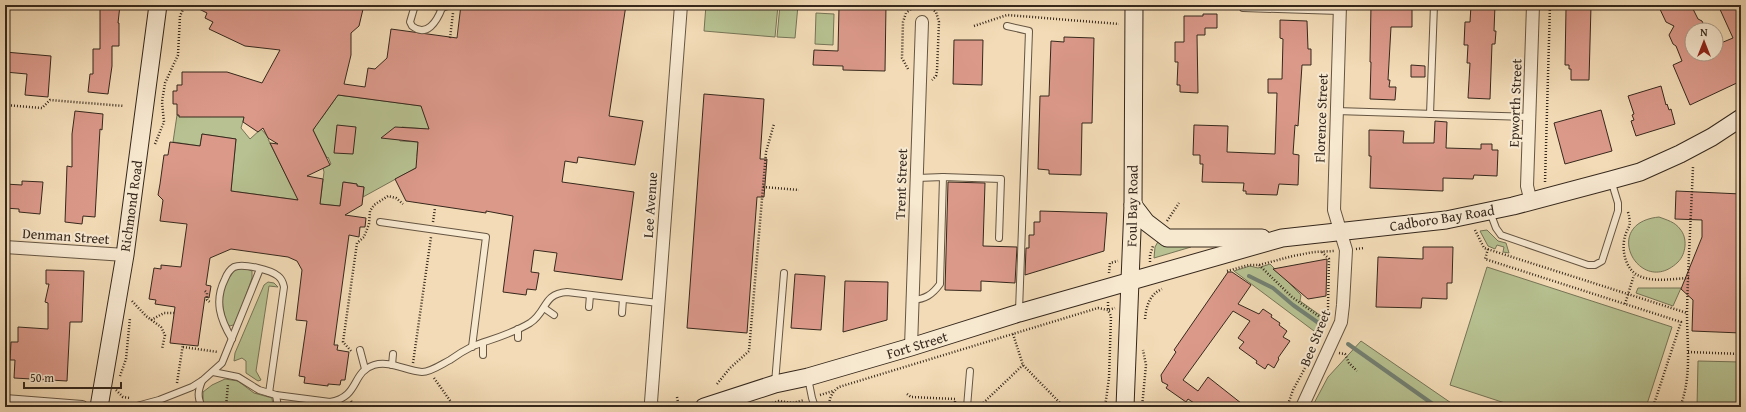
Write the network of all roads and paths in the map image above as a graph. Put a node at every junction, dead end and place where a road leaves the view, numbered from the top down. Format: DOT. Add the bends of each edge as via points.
graph roads {
  1 [pos="158,5"];
  2 [pos="185,5"];
  3 [pos="415,5"];
  4 [pos="431,5"];
  5 [pos="450,5"];
  6 [pos="680,5"];
  7 [pos="1134,5"];
  8 [pos="1243,5"];
  9 [pos="1434,5"];
  10 [pos="1533,5"];
  11 [pos="1550,5"];
  12 [pos="442,8"];
  13 [pos="1339,8"];
  14 [pos="922,22"];
  15 [pos="1134,24"];
  16 [pos="974,26"];
  17 [pos="1007,26"];
  18 [pos="450,38"];
  19 [pos="5,105"];
  20 [pos="124,106"];
  21 [pos="1336,111"];
  22 [pos="1430,114"];
  23 [pos="1530,117"];
  24 [pos="1741,118"];
  25 [pos="774,124"];
  26 [pos="1741,131"];
  27 [pos="1712,137"];
  28 [pos="153,148"];
  29 [pos="1693,167"];
  30 [pos="943,177"];
  31 [pos="916,178"];
  32 [pos="1611,180"];
  33 [pos="1545,182"];
  34 [pos="763,187"];
  35 [pos="799,190"];
  36 [pos="1531,202"];
  37 [pos="403,204"];
  38 [pos="1133,205"];
  39 [pos="435,208"];
  40 [pos="1627,209"];
  41 [pos="1489,211"];
  42 [pos="380,222"];
  43 [pos="432,229"];
  44 [pos="1475,230"];
  45 [pos="1340,231"];
  46 [pos="999,238"];
  47 [pos="1282,238"];
  48 [pos="5,247"];
  49 [pos="1488,249"];
  50 [pos="124,255"];
  51 [pos="1259,265"];
  52 [pos="260,269"];
  53 [pos="1221,272"];
  54 [pos="784,273"];
  55 [pos="1634,275"];
  56 [pos="1689,278"];
  57 [pos="1130,281"];
  58 [pos="1167,288"];
  59 [pos="206,291"];
  60 [pos="1628,294"];
  61 [pos="590,295"];
  62 [pos="623,299"];
  63 [pos="913,300"];
  64 [pos="658,303"];
  65 [pos="1625,304"];
  66 [pos="129,306"];
  67 [pos="213,307"];
  68 [pos="589,307"];
  69 [pos="544,308"];
  70 [pos="130,312"];
  71 [pos="174,313"];
  72 [pos="622,313"];
  73 [pos="1019,313"];
  74 [pos="1687,313"];
  75 [pos="554,315"];
  76 [pos="152,320"];
  77 [pos="1327,320"];
  78 [pos="1341,322"];
  79 [pos="1144,325"];
  80 [pos="1325,327"];
  81 [pos="518,329"];
  82 [pos="1013,334"];
  83 [pos="518,338"];
  84 [pos="232,339"];
  85 [pos="484,343"];
  86 [pos="1143,343"];
  87 [pos="472,347"];
  88 [pos="912,347"];
  89 [pos="162,349"];
  90 [pos="222,349"];
  91 [pos="360,350"];
  92 [pos="220,352"];
  93 [pos="1328,352"];
  94 [pos="1688,352"];
  95 [pos="353,353"];
  96 [pos="393,354"];
  97 [pos="1741,354"];
  98 [pos="483,355"];
  99 [pos="218,356"];
  100 [pos="392,365"];
  101 [pos="1023,365"];
  102 [pos="1307,365"];
  103 [pos="365,369"];
  104 [pos="413,369"];
  105 [pos="970,371"];
  106 [pos="1357,371"];
  107 [pos="213,372"];
  108 [pos="120,377"];
  109 [pos="808,377"];
  110 [pos="202,381"];
  111 [pos="118,384"];
  112 [pos="182,384"];
  113 [pos="717,384"];
  114 [pos="775,384"];
  115 [pos="269,393"];
  116 [pos="907,394"];
  117 [pos="276,395"];
  118 [pos="677,397"];
  119 [pos="138,398"];
  120 [pos="5,401"];
  121 [pos="1476,403"];
  122 [pos="82,407"];
  123 [pos="98,407"];
  124 [pos="133,407"];
  125 [pos="202,407"];
  126 [pos="278,407"];
  127 [pos="653,407"];
  128 [pos="679,407"];
  129 [pos="704,407"];
  130 [pos="761,407"];
  131 [pos="795,407"];
  132 [pos="816,407"];
  133 [pos="830,407"];
  134 [pos="955,407"];
  135 [pos="967,407"];
  136 [pos="978,407"];
  137 [pos="1064,407"];
  138 [pos="1105,407"];
  139 [pos="1125,407"];
  140 [pos="1142,407"];
  141 [pos="1287,407"];
  142 [pos="1302,407"];
  143 [pos="1484,407"];
  144 [pos="1653,407"];
  145 [pos="1680,407"];
  1 -- 50 [label="main road, Richmond Road"];
  2 -- 28 [label="path" via="180,16 178,55 165,83 162,102 164,122"];
  3 -- 12 [label="lane" via="410,22 415,29 424,30 435,24"];
  4 -- 12 [label="lane"];
  5 -- 12 [label="lane"];
  5 -- 18 [label="path" via="453,14"];
  6 -- 64 [label="street, Lee Avenue"];
  7 -- 15 [label="main road, Foul Bay Road"];
  8 -- 13 [label="lane" via="1242,8"];
  9 -- 22 [label="lane"];
  10 -- 23 [label="street, Epworth Street"];
  11 -- 33 [label="path"];
  13 -- 21 [label="street, Florence Street"];
  14 -- 31 [label="street, Trent Street"];
  15 -- 16 [label="path" via="1008,15"];
  15 -- 38 [label="main road, Foul Bay Road"];
  17 -- 73 [label="lane" via="1029,31"];
  19 -- 20 [label="path" via="42,108 50,100"];
  21 -- 22 [label="lane"];
  21 -- 45 [label="street, Florence Street" via="1334,210"];
  22 -- 23 [label="lane"];
  23 -- 36 [label="street, Epworth Street" via="1527,186"];
  24 -- 27 [label="main road, Cadboro Bay Road"];
  25 -- 34 [label="path" via="767,147"];
  26 -- 27 [label="main road"];
  27 -- 32 [label="main road, Cadboro Bay Road" via="1640,172"];
  29 -- 56 [label="path"];
  30 -- 31 [label="lane"];
  30 -- 46 [label="lane" via="1001,179"];
  30 -- 63 [label="lane" via="940,284 930,295"];
  31 -- 63 [label="street, Trent Street"];
  32 -- 36 [label="main road, Cadboro Bay Road"];
  32 -- 41 [label="lane" via="1618,212 1602,261 1595,265 1588,265 1502,235"];
  34 -- 35 [label="path"];
  34 -- 113 [label="path" via="749,351"];
  36 -- 41 [label="main road, Cadboro Bay Road"];
  37 -- 95 [label="path" via="388,196 374,205 370,211 364,237 357,243 343,342"];
  38 -- 47 [label="main road" via="1146,222 1167,238"];
  38 -- 57 [label="main road, Foul Bay Road"];
  39 -- 43 [label="path"];
  40 -- 55 [label="path" via="1631,223 1624,241 1624,256"];
  41 -- 45 [label="main road, Cadboro Bay Road" via="1415,224"];
  42 -- 43 [label="lane"];
  43 -- 87 [label="lane" via="486,237"];
  43 -- 104 [label="path"];
  44 -- 49 [label="path" via="1484,248"];
  45 -- 47 [label="main road, Cadboro Bay Road"];
  45 -- 78 [label="street, Bee Street" via="1346,250"];
  47 -- 57 [label="main road, Cadboro Bay Road"];
  48 -- 50 [label="street, Denman Street"];
  49 -- 60 [label="path"];
  49 -- 65 [label="path" via="1485,259"];
  50 -- 123 [label="main road, Richmond Road"];
  51 -- 53 [label="path"];
  51 -- 77 [label="path" via="1292,297"];
  51 -- 77 [label="path" via="1314,252 1327,255"];
  52 -- 84 [label="lane"];
  52 -- 84 [label="lane" via="244,266 233,268 220,289 218,302 221,317"];
  52 -- 115 [label="lane" via="276,275 284,287"];
  54 -- 114 [label="lane"];
  55 -- 56 [label="path" via="1644,279"];
  55 -- 60 [label="path"];
  56 -- 74 [label="path"];
  57 -- 73 [label="main road, Fort Street"];
  57 -- 139 [label="main road, Foul Bay Road"];
  58 -- 79 [label="path" via="1160,289 1150,298"];
  59 -- 67 [label="path" via="207,300"];
  60 -- 65 [label="path"];
  60 -- 74 [label="path"];
  61 -- 62 [label="lane"];
  61 -- 68 [label="lane"];
  61 -- 69 [label="lane" via="567,292 555,294 550,297"];
  62 -- 64 [label="lane"];
  62 -- 72 [label="lane"];
  63 -- 88 [label="street, Trent Street"];
  64 -- 127 [label="street, Lee Avenue" via="651,402"];
  65 -- 144 [label="path" via="1680,322"];
  66 -- 76 [label="path" via="129,297"];
  69 -- 75 [label="lane"];
  69 -- 81 [label="lane" via="531,323"];
  70 -- 108 [label="path" via="131,324 126,359"];
  71 -- 76 [label="path" via="164,313"];
  73 -- 88 [label="main road, Fort Street"];
  74 -- 94 [label="path"];
  76 -- 89 [label="path" via="161,327 165,335"];
  77 -- 78 [label="path"];
  77 -- 80 [label="path"];
  78 -- 93 [label="street, Bee Street"];
  81 -- 83 [label="lane"];
  81 -- 85 [label="lane"];
  82 -- 101 [label="path"];
  82 -- 133 [label="path" via="839,387 830,398"];
  82 -- 138 [label="path" via="1098,308 1108,310 1111,316 1110,355"];
  84 -- 107 [label="lane" via="222,363"];
  85 -- 87 [label="lane"];
  85 -- 98 [label="lane"];
  86 -- 140 [label="path" via="1146,365"];
  87 -- 104 [label="lane" via="433,369 422,372"];
  88 -- 109 [label="main road, Fort Street"];
  90 -- 92 [label="path"];
  91 -- 103 [label="lane"];
  92 -- 99 [label="path"];
  92 -- 112 [label="path" via="183,346 177,387"];
  93 -- 106 [label="path" via="1345,354 1349,364"];
  93 -- 142 [label="street, Bee Street"];
  94 -- 97 [label="path"];
  94 -- 145 [label="path" via="1686,393"];
  96 -- 100 [label="lane"];
  100 -- 103 [label="lane" via="374,364"];
  100 -- 104 [label="lane"];
  101 -- 136 [label="path"];
  101 -- 137 [label="path"];
  102 -- 141 [label="path"];
  103 -- 117 [label="lane" via="353,390 338,401"];
  105 -- 135 [label="lane"];
  107 -- 110 [label="lane"];
  107 -- 115 [label="lane" via="238,377"];
  109 -- 114 [label="main road, Fort Street"];
  109 -- 132 [label="lane"];
  110 -- 124 [label="lane" via="179,393"];
  110 -- 125 [label="lane" via="198,391"];
  111 -- 119 [label="path" via="116,390 119,394"];
  114 -- 129 [label="main road, Fort Street"];
  115 -- 117 [label="lane"];
  116 -- 134 [label="path" via="911,397 955,398"];
  117 -- 126 [label="lane"];
  118 -- 128 [label="path"];
  120 -- 122 [label="street"];
  121 -- 143 [label="path"];
  130 -- 131 [label="path" via="779,401 793,403"];
}
